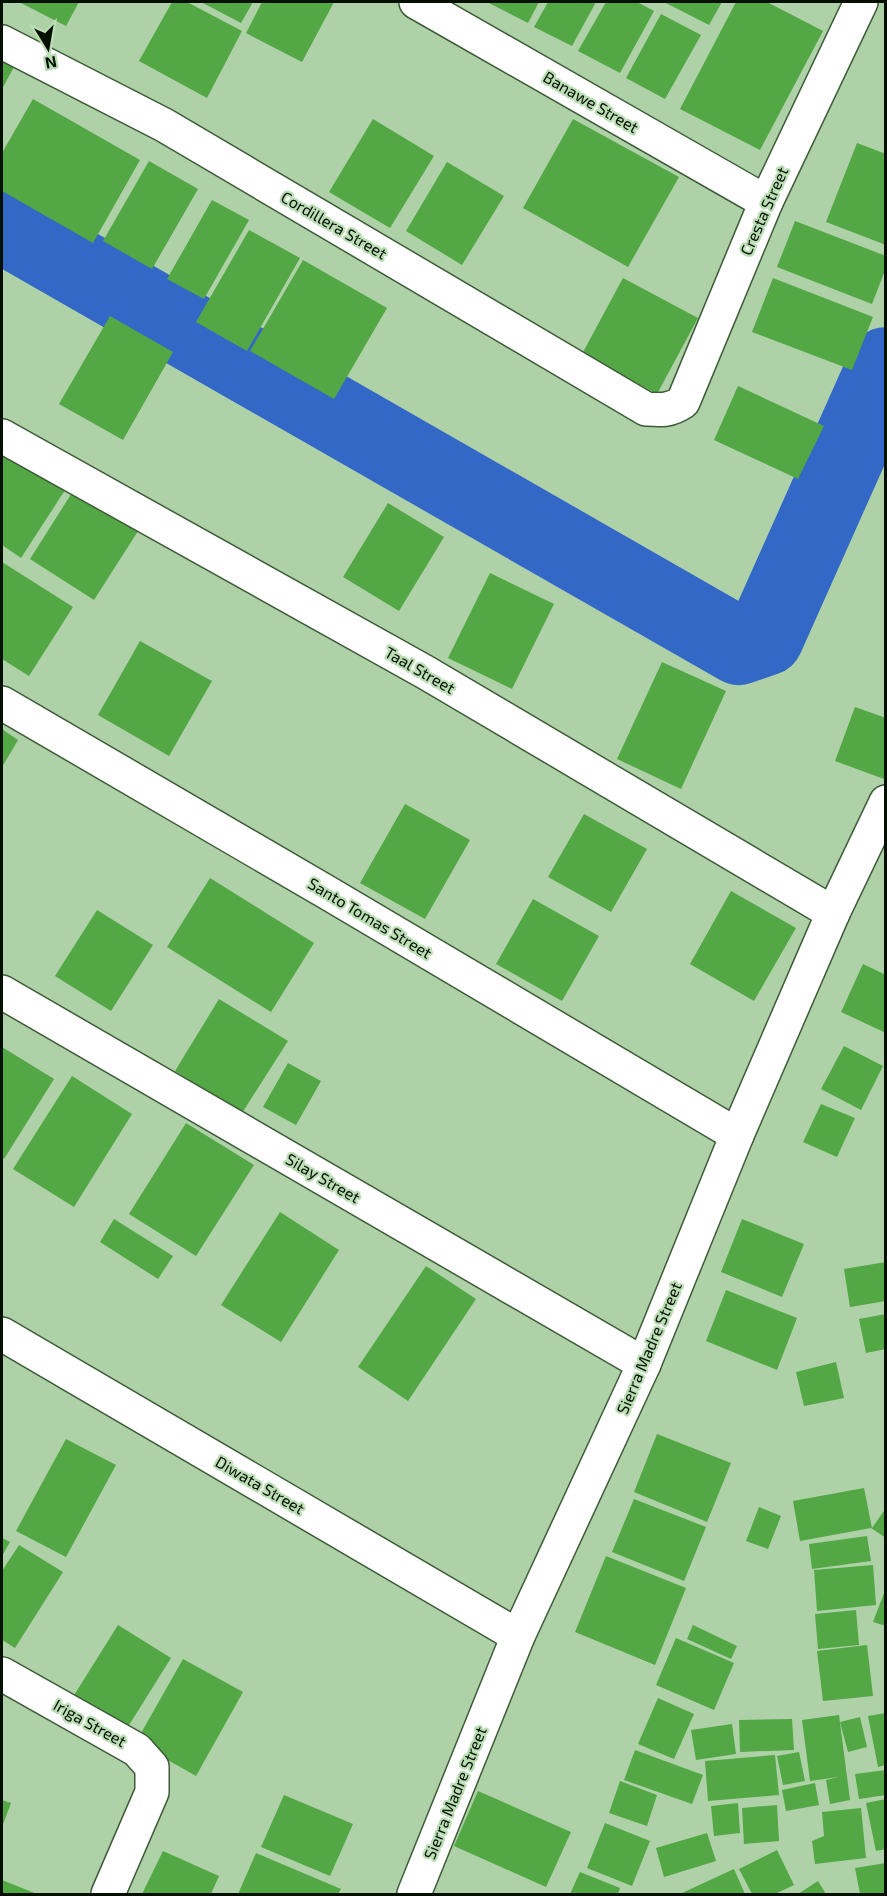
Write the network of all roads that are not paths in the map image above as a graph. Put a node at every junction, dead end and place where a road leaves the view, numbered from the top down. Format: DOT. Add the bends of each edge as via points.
graph roads {
  1 [pos="416,2"];
  2 [pos="858,3"];
  3 [pos="2,42"];
  4 [pos="766,202"];
  5 [pos="663,411"];
  6 [pos="2,436"];
  7 [pos="2,703"];
  8 [pos="885,802"];
  9 [pos="833,913"];
  10 [pos="2,992"];
  11 [pos="737,1135"];
  12 [pos="2,1334"];
  13 [pos="644,1364"];
  14 [pos="518,1636"];
  15 [pos="2,1674"];
  16 [pos="108,1894"];
  17 [pos="414,1894"];
  1 -- 4 [label="street, Banawe Street"];
  2 -- 4 [label="street, Cresta Street"];
  3 -- 5 [label="street, Cordillera Street" via="164,125 646,409"];
  4 -- 5 [label="street, Cresta Street" via="683,402"];
  6 -- 9 [label="street, Taal Street" via="425,672"];
  7 -- 11 [label="street, Santo Tomas Street"];
  8 -- 9 [label="street, Sierra Madre Street"];
  9 -- 11 [label="street, Sierra Madre Street"];
  10 -- 13 [label="street, Silay Street"];
  11 -- 13 [label="street, Sierra Madre Street"];
  12 -- 14 [label="street, Diwata Street"];
  13 -- 14 [label="street, Sierra Madre Street"];
  14 -- 17 [label="street, Sierra Madre Street"];
  15 -- 16 [label="street, Iriga Street" via="137,1750 152,1767 152,1792"];
}
